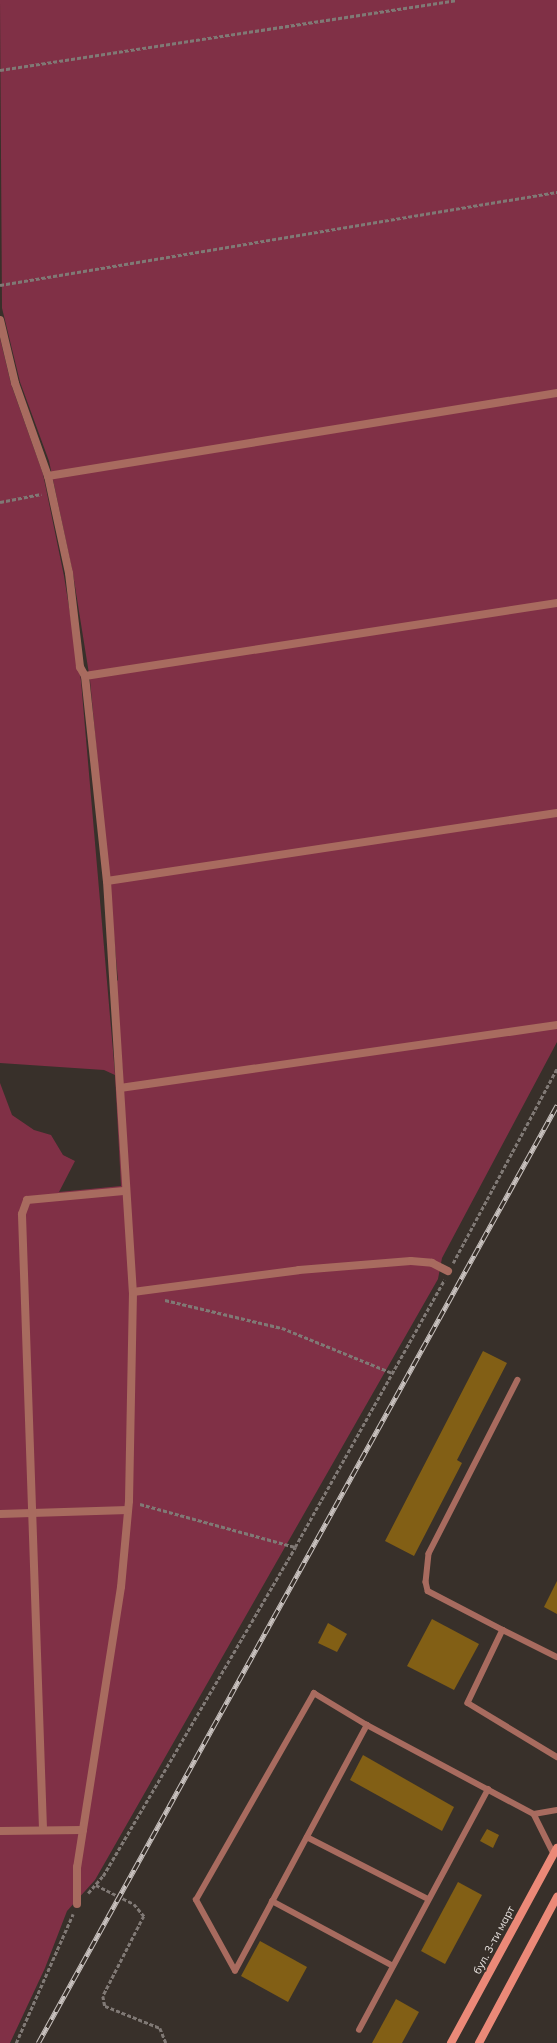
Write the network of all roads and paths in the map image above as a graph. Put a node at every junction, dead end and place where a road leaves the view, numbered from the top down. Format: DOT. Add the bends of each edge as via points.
graph roads {
  1 [pos="456,0"];
  2 [pos="0,70"];
  3 [pos="557,192"];
  4 [pos="0,285"];
  5 [pos="0,320"];
  6 [pos="557,393"];
  7 [pos="48,476"];
  8 [pos="52,492"];
  9 [pos="0,502"];
  10 [pos="557,603"];
  11 [pos="85,676"];
  12 [pos="557,813"];
  13 [pos="107,881"];
  14 [pos="557,1025"];
  15 [pos="557,1068"];
  16 [pos="120,1088"];
  17 [pos="124,1190"];
  18 [pos="448,1271"];
  19 [pos="133,1292"];
  20 [pos="163,1299"];
  21 [pos="392,1373"];
  22 [pos="518,1380"];
  23 [pos="129,1500"];
  24 [pos="128,1510"];
  25 [pos="0,1514"];
  26 [pos="31,1514"];
  27 [pos="295,1547"];
  28 [pos="503,1630"];
  29 [pos="557,1657"];
  30 [pos="367,1725"];
  31 [pos="557,1757"];
  32 [pos="488,1789"];
  33 [pos="557,1810"];
  34 [pos="534,1814"];
  35 [pos="43,1829"];
  36 [pos="83,1830"];
  37 [pos="0,1831"];
  38 [pos="308,1837"];
  39 [pos="555,1851"];
  40 [pos="96,1885"];
  41 [pos="557,1897"];
  42 [pos="428,1899"];
  43 [pos="272,1901"];
  44 [pos="77,1904"];
  45 [pos="393,1966"];
  46 [pos="358,2030"];
  47 [pos="16,2043"];
  48 [pos="166,2043"];
  49 [pos="451,2043"];
  50 [pos="479,2043"];
  1 -- 2 [label="path"];
  3 -- 4 [label="path"];
  5 -- 7 [label="street" via="15,383"];
  6 -- 7 [label="street"];
  7 -- 8 [label="street"];
  8 -- 9 [label="path"];
  8 -- 11 [label="street" via="69,574 80,667"];
  10 -- 11 [label="street"];
  11 -- 13 [label="street"];
  12 -- 13 [label="street"];
  13 -- 16 [label="street"];
  14 -- 16 [label="street"];
  15 -- 18 [label="path"];
  16 -- 17 [label="street"];
  17 -- 19 [label="street"];
  17 -- 26 [label="street" via="27,1200 23,1205"];
  18 -- 19 [label="street" via="432,1263 411,1261 299,1270"];
  18 -- 21 [label="path"];
  19 -- 23 [label="street"];
  20 -- 21 [label="path" via="282,1328"];
  21 -- 27 [label="path"];
  22 -- 28 [label="lane" via="429,1554 426,1577 428,1591"];
  23 -- 24 [label="street"];
  23 -- 27 [label="path"];
  24 -- 26 [label="street"];
  24 -- 36 [label="street" via="121,1587"];
  25 -- 26 [label="street"];
  26 -- 35 [label="street"];
  27 -- 40 [label="path"];
  28 -- 29 [label="lane"];
  28 -- 31 [label="lane" via="468,1703"];
  30 -- 32 [label="lane"];
  30 -- 38 [label="lane"];
  30 -- 43 [label="lane" via="314,1693 196,1900 235,1971"];
  32 -- 34 [label="lane"];
  32 -- 42 [label="lane"];
  33 -- 34 [label="lane"];
  34 -- 39 [label="lane"];
  35 -- 36 [label="street"];
  35 -- 37 [label="street"];
  36 -- 44 [label="street" via="77,1867"];
  38 -- 42 [label="lane"];
  38 -- 43 [label="lane"];
  39 -- 49 [label="main road, бул. 3-ти март"];
  40 -- 44 [label="path"];
  40 -- 48 [label="path" via="134,1904 144,1916 103,1996 105,2006 160,2028"];
  41 -- 50 [label="main road"];
  42 -- 45 [label="lane"];
  43 -- 45 [label="lane"];
  44 -- 47 [label="path" via="50,1974"];
  45 -- 46 [label="lane"];
}
